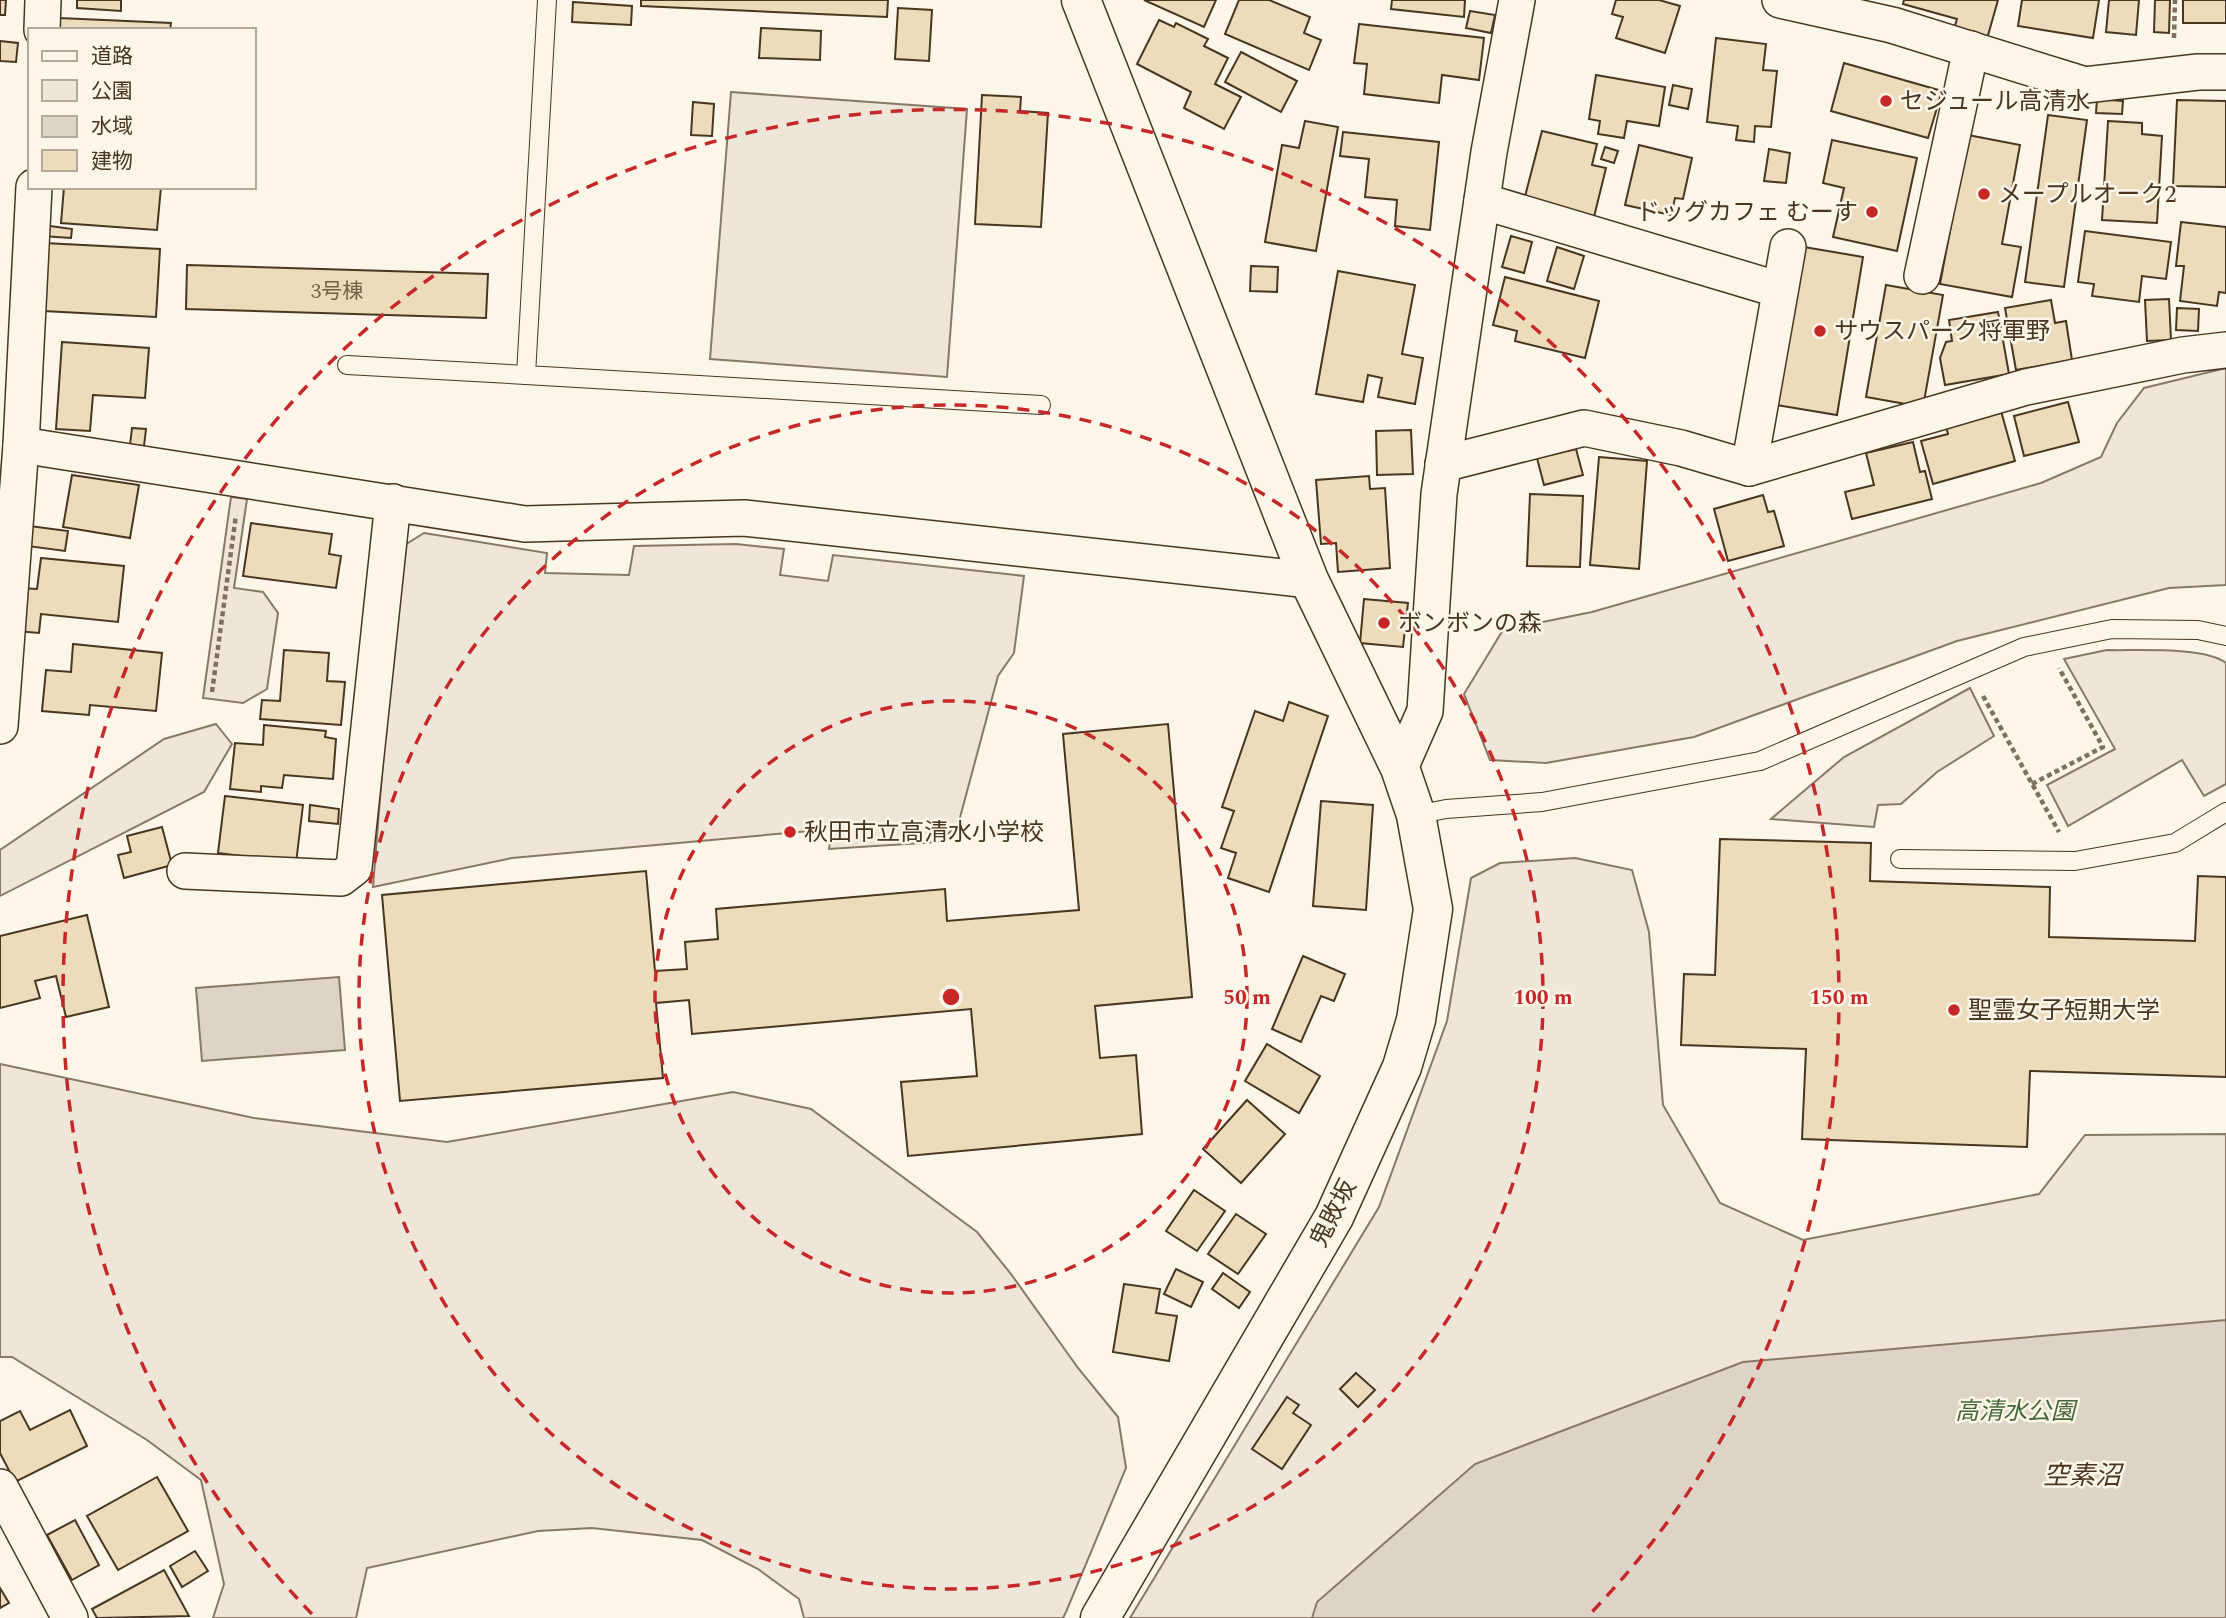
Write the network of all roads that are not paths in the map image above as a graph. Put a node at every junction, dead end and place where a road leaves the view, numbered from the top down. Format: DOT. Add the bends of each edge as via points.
graph roads {
  1 [pos="43,0"];
  2 [pos="547,0"];
  3 [pos="1081,0"];
  4 [pos="1517,0"];
  5 [pos="1780,0"];
  6 [pos="42,28"];
  7 [pos="1971,49"];
  8 [pos="2226,72"];
  9 [pos="34,189"];
  10 [pos="1482,201"];
  11 [pos="1788,247"];
  12 [pos="1922,276"];
  13 [pos="1780,289"];
  14 [pos="2226,350"];
  15 [pos="347,365"];
  16 [pos="526,375"];
  17 [pos="1041,405"];
  18 [pos="21,445"];
  19 [pos="1443,464"];
  20 [pos="1749,468"];
  21 [pos="393,502"];
  22 [pos="1309,580"];
  23 [pos="2226,636"];
  24 [pos="0,726"];
  25 [pos="1400,768"];
  26 [pos="2226,812"];
  27 [pos="1416,815"];
  28 [pos="1900,859"];
  29 [pos="185,871"];
  30 [pos="0,1487"];
  31 [pos="70,1618"];
  32 [pos="1100,1618"];
  1 -- 6 [label="street"];
  2 -- 16 [label="lane"];
  3 -- 22 [label="street, 鬼敗坂"];
  4 -- 10 [label="street"];
  5 -- 7 [label="street"];
  7 -- 8 [label="street" via="2085,85"];
  7 -- 12 [label="street"];
  9 -- 18 [label="street"];
  10 -- 13 [label="street"];
  10 -- 19 [label="street"];
  11 -- 13 [label="street"];
  13 -- 20 [label="street"];
  14 -- 20 [label="street" via="2026,387"];
  15 -- 16 [label="lane"];
  16 -- 17 [label="lane"];
  18 -- 21 [label="street"];
  18 -- 24 [label="street"];
  19 -- 20 [label="street" via="1584,428"];
  19 -- 25 [label="street" via="1424,711"];
  21 -- 22 [label="street" via="525,524 744,518"];
  21 -- 29 [label="street" via="354,868 341,878"];
  22 -- 25 [label="street, 鬼敗坂"];
  23 -- 27 [label="lane" via="2198,630 2112,629 2024,647 1760,761 1542,802 1446,808"];
  25 -- 27 [label="street, 鬼敗坂"];
  26 -- 28 [label="lane" via="2175,843 2075,861"];
  27 -- 32 [label="street, 鬼敗坂" via="1433,909 1416,1020 1402,1067 1334,1217"];
  30 -- 31 [label="street"];
}
